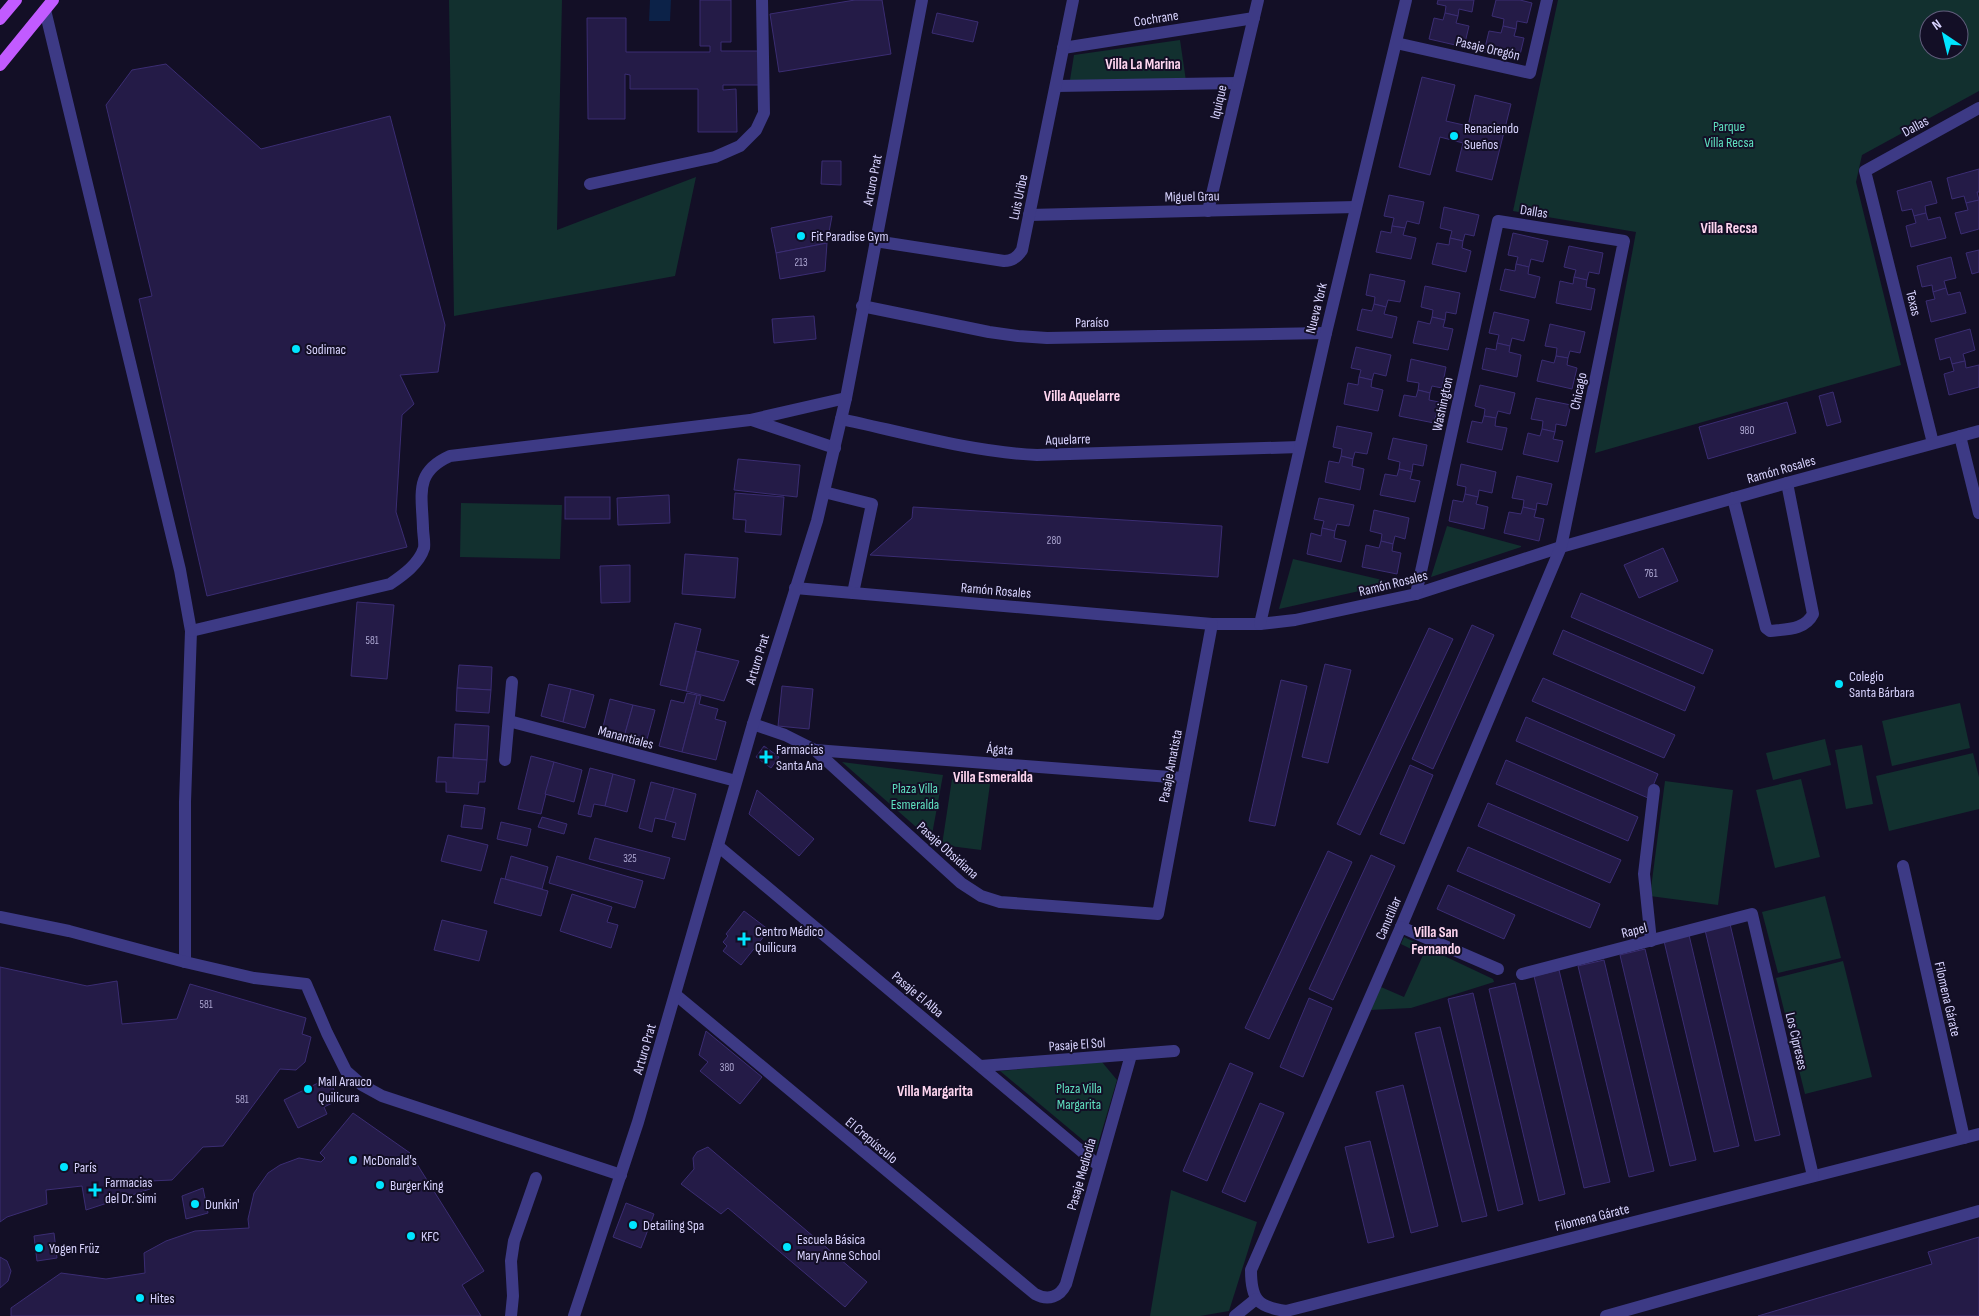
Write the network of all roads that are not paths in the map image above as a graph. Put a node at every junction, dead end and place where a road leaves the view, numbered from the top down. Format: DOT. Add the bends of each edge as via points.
graph roads {
  1 [pos="16,0"];
  2 [pos="762,0"];
  3 [pos="922,0"];
  4 [pos="1073,0"];
  5 [pos="1258,0"];
  6 [pos="1406,0"];
  7 [pos="1547,0"];
  8 [pos="49,5"];
  9 [pos="1254,18"];
  10 [pos="0,19"];
  11 [pos="1396,43"];
  12 [pos="1063,48"];
  13 [pos="0,65"];
  14 [pos="1238,83"];
  15 [pos="1056,86"];
  16 [pos="1979,108"];
  17 [pos="1865,171"];
  18 [pos="590,184"];
  19 [pos="1356,207"];
  20 [pos="1208,210"];
  21 [pos="1029,215"];
  22 [pos="1498,221"];
  23 [pos="875,241"];
  24 [pos="1624,241"];
  25 [pos="862,306"];
  26 [pos="1326,334"];
  27 [pos="846,398"];
  28 [pos="841,419"];
  29 [pos="750,420"];
  30 [pos="1979,431"];
  31 [pos="1960,436"];
  32 [pos="1933,443"];
  33 [pos="1300,447"];
  34 [pos="835,448"];
  35 [pos="1787,483"];
  36 [pos="824,492"];
  37 [pos="1733,498"];
  38 [pos="1979,513"];
  39 [pos="1560,547"];
  40 [pos="795,588"];
  41 [pos="853,593"];
  42 [pos="1416,594"];
  43 [pos="1212,624"];
  44 [pos="1260,624"];
  45 [pos="191,631"];
  46 [pos="512,682"];
  47 [pos="509,721"];
  48 [pos="753,724"];
  49 [pos="815,750"];
  50 [pos="505,760"];
  51 [pos="1184,778"];
  52 [pos="736,781"];
  53 [pos="1654,790"];
  54 [pos="718,846"];
  55 [pos="1903,866"];
  56 [pos="1158,914"];
  57 [pos="1752,914"];
  58 [pos="0,916"];
  59 [pos="1401,927"];
  60 [pos="1651,941"];
  61 [pos="185,962"];
  62 [pos="1498,968"];
  63 [pos="1522,974"];
  64 [pos="676,995"];
  65 [pos="1174,1051"];
  66 [pos="1131,1055"];
  67 [pos="981,1066"];
  68 [pos="1979,1134"];
  69 [pos="1964,1138"];
  70 [pos="1099,1166"];
  71 [pos="621,1174"];
  72 [pos="1813,1176"];
  73 [pos="536,1178"];
  74 [pos="1979,1211"];
  75 [pos="1054,1297"];
  76 [pos="1256,1299"];
  77 [pos="511,1316"];
  78 [pos="574,1316"];
  79 [pos="1235,1316"];
  80 [pos="1606,1316"];
  1 -- 10 [label="main road"];
  2 -- 18 [label="street" via="764,113 756,130 740,146 715,157"];
  3 -- 23 [label="street, Arturo Prat"];
  4 -- 12 [label="street, Luis Uribe"];
  5 -- 9 [label="street, Iquique"];
  6 -- 11 [label="street, Nueva York"];
  7 -- 11 [label="street, Pasaje Oregón" via="1530,73"];
  8 -- 13 [label="main road"];
  8 -- 45 [label="street" via="180,570"];
  9 -- 12 [label="street, Cochrane"];
  9 -- 14 [label="street, Iquique"];
  11 -- 19 [label="street, Nueva York"];
  12 -- 15 [label="street, Luis Uribe"];
  14 -- 15 [label="street"];
  14 -- 20 [label="street, Iquique"];
  15 -- 21 [label="street, Luis Uribe"];
  16 -- 17 [label="street, Dallas"];
  17 -- 32 [label="street, Texas"];
  19 -- 20 [label="street, Miguel Grau"];
  19 -- 26 [label="street, Nueva York"];
  20 -- 21 [label="street, Miguel Grau"];
  21 -- 23 [label="street, Luis Uribe" via="1022,250 1009,261"];
  22 -- 24 [label="street, Dallas"];
  22 -- 42 [label="street, Washington"];
  23 -- 25 [label="street, Arturo Prat"];
  24 -- 39 [label="street, Chicago"];
  25 -- 26 [label="street, Paraíso" via="1018,336 1047,338"];
  25 -- 27 [label="street, Arturo Prat"];
  26 -- 33 [label="street, Nueva York"];
  27 -- 28 [label="street, Arturo Prat"];
  27 -- 29 [label="street"];
  28 -- 33 [label="street, Aquelarre" via="1010,454"];
  28 -- 34 [label="street, Arturo Prat"];
  29 -- 34 [label="street"];
  29 -- 45 [label="street" via="450,456 437,462 426,473 421,489 424,546 405,574 390,584"];
  30 -- 31 [label="street, Ramón Rosales"];
  31 -- 32 [label="street, Ramón Rosales"];
  31 -- 38 [label="street"];
  32 -- 35 [label="street, Ramón Rosales"];
  33 -- 44 [label="street, Nueva York"];
  34 -- 36 [label="street, Arturo Prat"];
  35 -- 37 [label="street, Ramón Rosales"];
  35 -- 37 [label="street" via="1814,614 1802,626 1770,631 1766,628"];
  36 -- 40 [label="street, Arturo Prat"];
  36 -- 41 [label="street" via="872,504"];
  37 -- 39 [label="street, Ramón Rosales"];
  39 -- 42 [label="street, Ramón Rosales"];
  39 -- 59 [label="street, Canutillar"];
  40 -- 41 [label="street, Ramón Rosales"];
  40 -- 48 [label="street, Arturo Prat"];
  41 -- 43 [label="street, Ramón Rosales"];
  42 -- 44 [label="street, Ramón Rosales" via="1334,613"];
  43 -- 44 [label="street, Ramón Rosales"];
  43 -- 51 [label="street, Pasaje Amatista"];
  45 -- 61 [label="street" via="185,802"];
  46 -- 47 [label="street"];
  47 -- 50 [label="street"];
  47 -- 52 [label="street, Manantiales"];
  48 -- 49 [label="street, Pasaje Obsidiana"];
  48 -- 52 [label="street, Arturo Prat"];
  49 -- 51 [label="street, Ágata"];
  49 -- 56 [label="street, Pasaje Obsidiana" via="961,883 981,896 1000,902"];
  51 -- 56 [label="street, Pasaje Amatista"];
  52 -- 54 [label="street, Arturo Prat"];
  53 -- 60 [label="street" via="1644,874"];
  54 -- 64 [label="street, Arturo Prat"];
  54 -- 67 [label="street, Pasaje El Alba"];
  55 -- 69 [label="street, Filomena Gárate"];
  57 -- 60 [label="street, Rapel"];
  57 -- 72 [label="street, Los Cipreses"];
  58 -- 61 [label="street"];
  59 -- 62 [label="street"];
  59 -- 76 [label="street, Canutillar" via="1250,1270"];
  60 -- 63 [label="street, Rapel"];
  61 -- 71 [label="street" via="254,978 306,984 346,1071 362,1086 382,1096"];
  64 -- 71 [label="street, Arturo Prat"];
  64 -- 75 [label="street, El Crepúsculo" via="1035,1294"];
  65 -- 66 [label="street, Pasaje El Sol"];
  66 -- 67 [label="street, Pasaje El Sol"];
  66 -- 70 [label="street, Pasaje Mediodía"];
  67 -- 70 [label="street, Pasaje El Alba"];
  68 -- 69 [label="street, Filomena Gárate"];
  69 -- 72 [label="street, Filomena Gárate"];
  70 -- 75 [label="street, Pasaje Mediodía" via="1066,1284"];
  71 -- 78 [label="street, Arturo Prat"];
  72 -- 76 [label="street, Filomena Gárate" via="1286,1311 1268,1309"];
  73 -- 77 [label="street" via="510,1261"];
  74 -- 80 [label="street"];
  76 -- 79 [label="street"];
}
